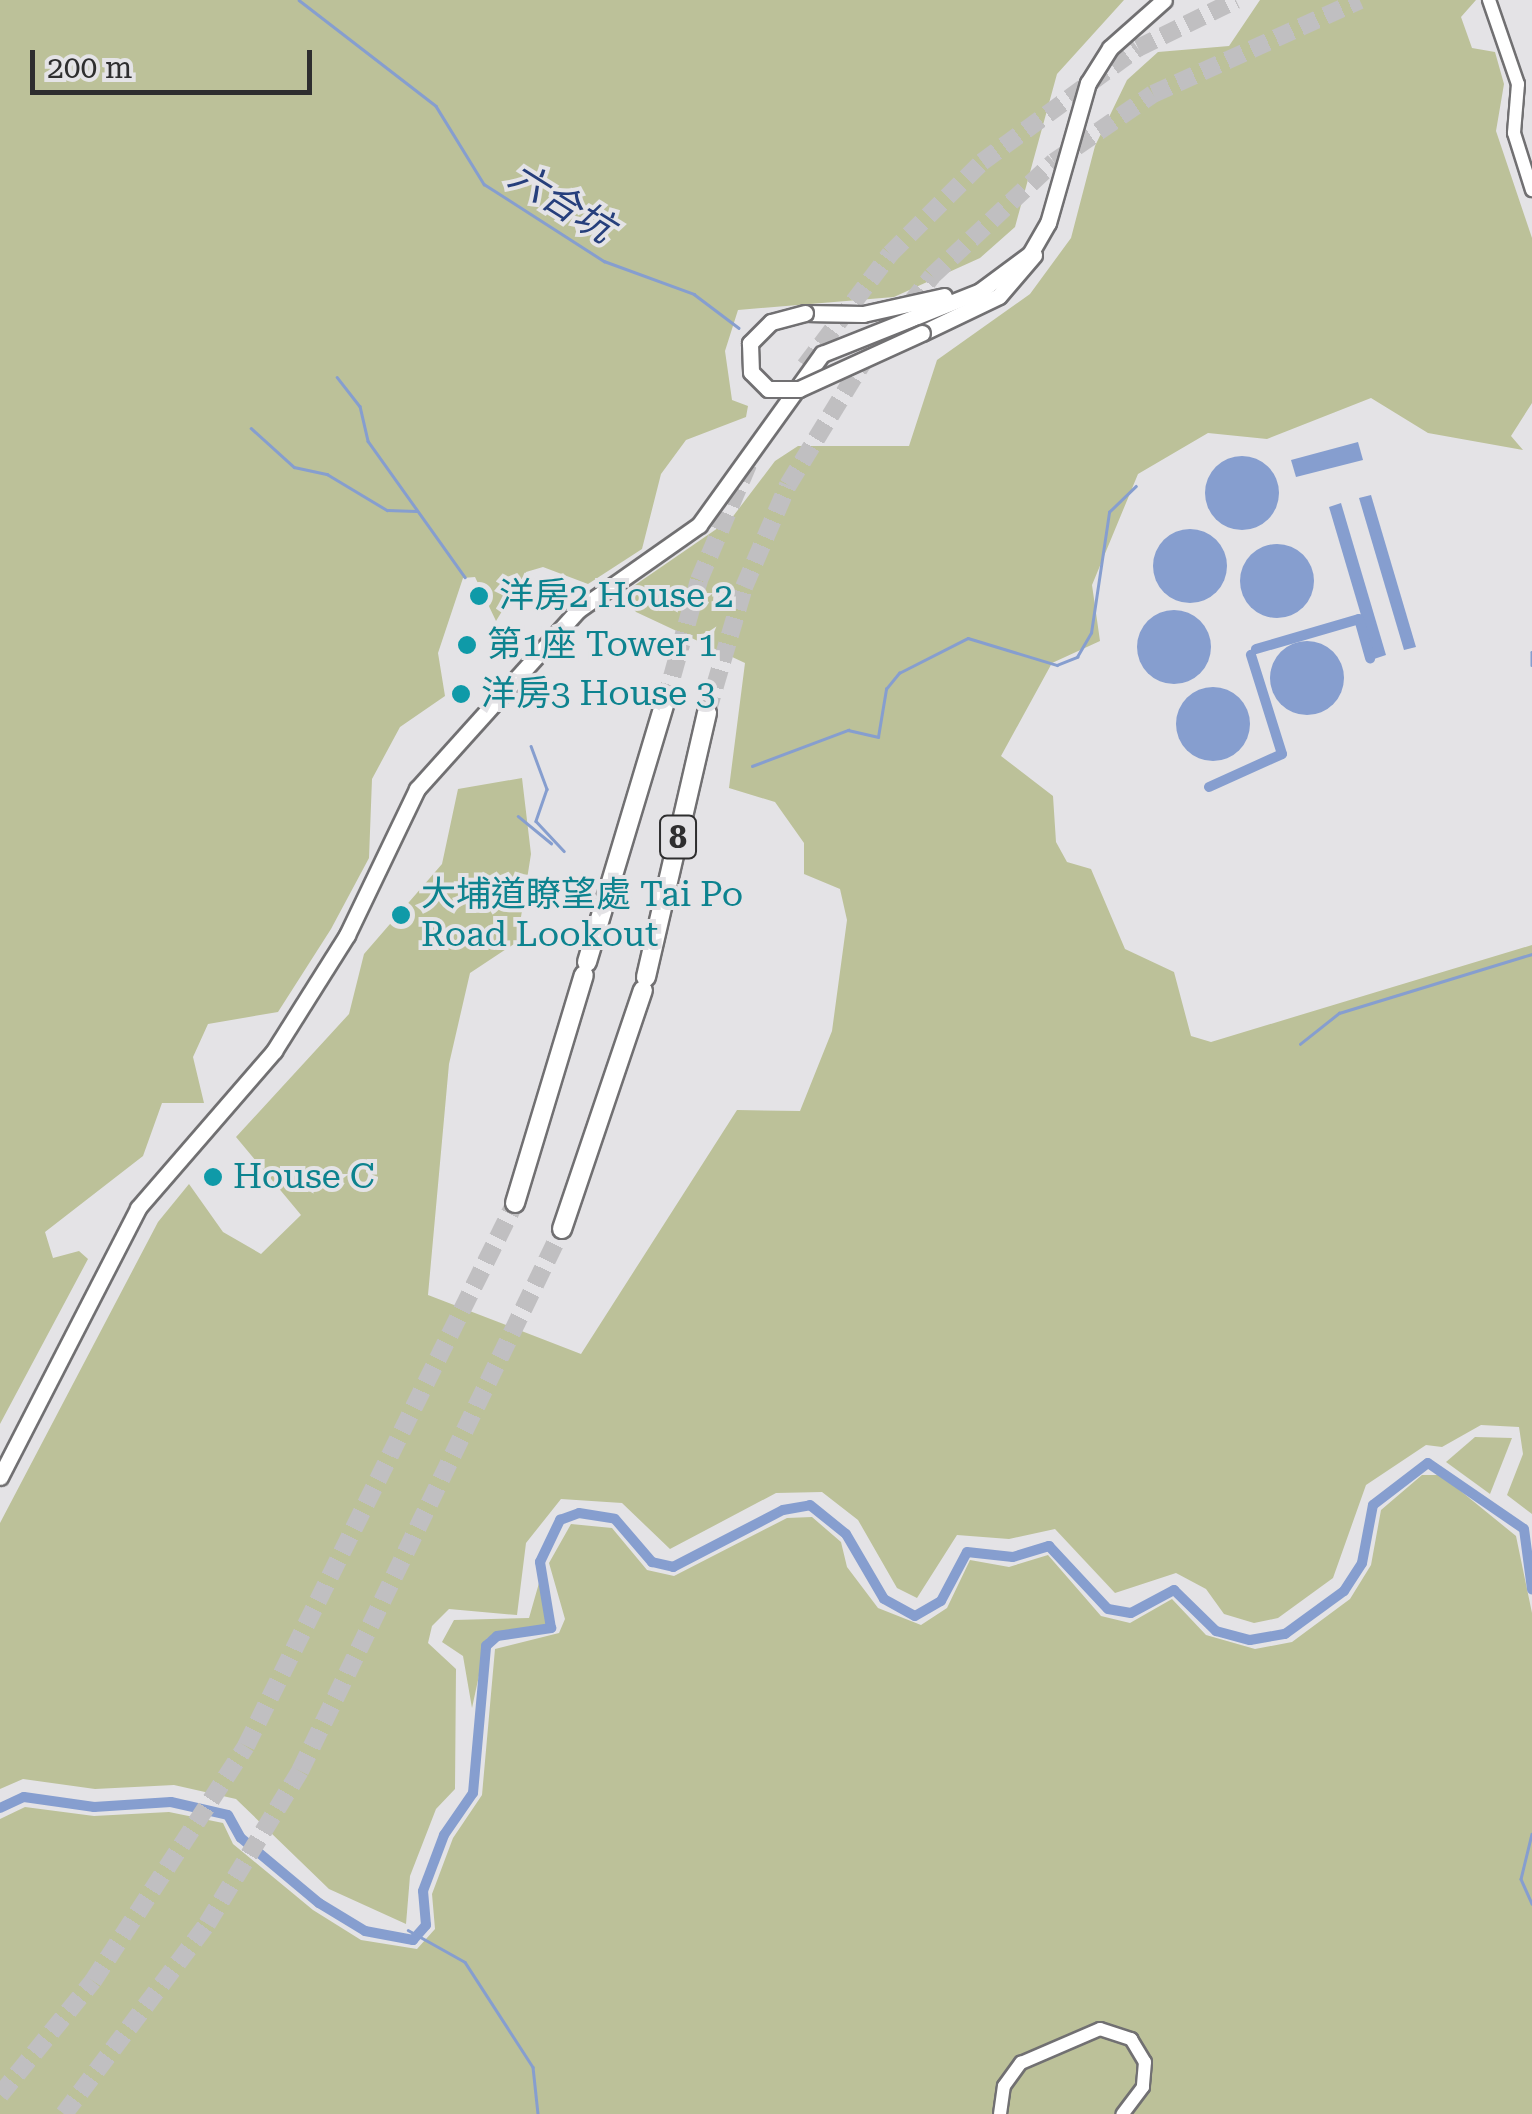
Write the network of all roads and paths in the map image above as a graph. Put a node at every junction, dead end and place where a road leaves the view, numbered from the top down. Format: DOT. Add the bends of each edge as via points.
graph roads {
  1 [pos="1164,0"];
  2 [pos="1489,0"];
  3 [pos="1532,190"];
  4 [pos="1040,241"];
  5 [pos="980,291"];
  6 [pos="665,702"];
  7 [pos="706,713"];
  8 [pos="516,1203"];
  9 [pos="562,1229"];
  10 [pos="0,1477"];
  11 [pos="1000,2114"];
  12 [pos="1123,2114"];
  1 -- 4 [label="main road" via="1110,48 1088,83"];
  2 -- 3 [label="street" via="1518,84 1514,132"];
  4 -- 5 [label="main road"];
  4 -- 5 [label="main road, bridge" via="1009,290 922,333 798,389 768,388 750,372 750,343 771,322 805,312 864,314"];
  5 -- 10 [label="main road" via="822,354 707,517 578,610 417,789 347,935 274,1051 138,1208"];
  6 -- 8 [label="highway, 8"];
  7 -- 9 [label="highway, 8" via="644,984"];
  11 -- 12 [label="street" via="1004,2086 1021,2064 1100,2029 1131,2039 1145,2062 1143,2087"];
}
